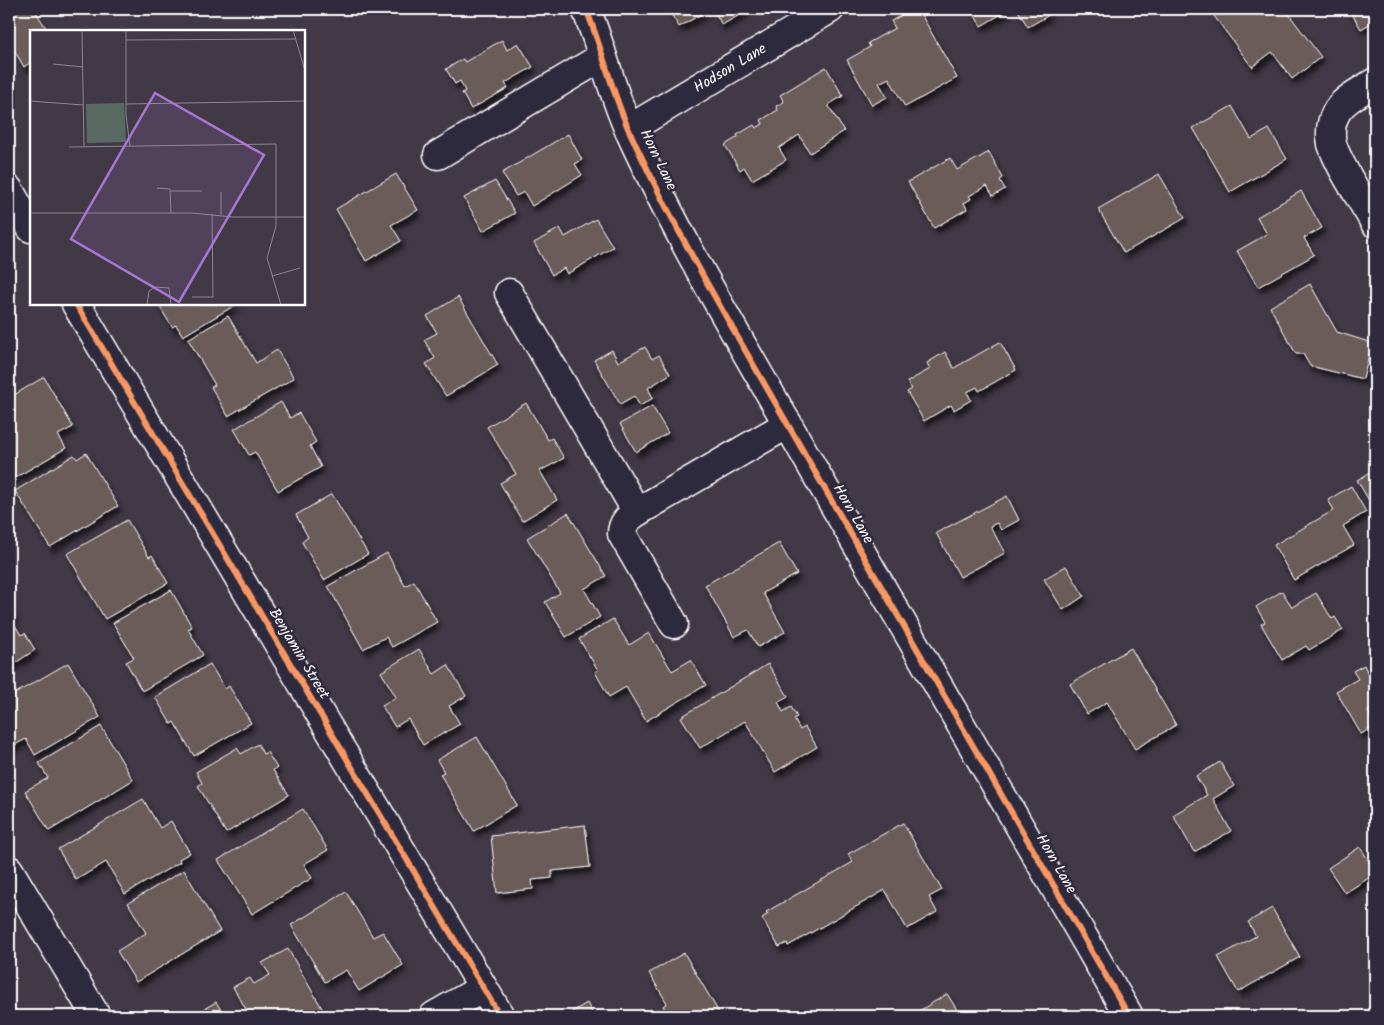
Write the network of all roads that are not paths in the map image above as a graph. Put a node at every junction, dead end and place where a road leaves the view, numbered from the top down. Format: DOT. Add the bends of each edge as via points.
graph roads {
  1 [pos="586,9"];
  2 [pos="830,9"];
  3 [pos="602,57"];
  4 [pos="1375,82"];
  5 [pos="629,129"];
  6 [pos="438,155"];
  7 [pos="9,190"];
  8 [pos="1375,223"];
  9 [pos="30,226"];
  10 [pos="509,293"];
  11 [pos="77,305"];
  12 [pos="788,424"];
  13 [pos="637,512"];
  14 [pos="674,624"];
  15 [pos="9,870"];
  16 [pos="483,988"];
  17 [pos="96,1016"];
  18 [pos="434,1016"];
  19 [pos="500,1016"];
  20 [pos="1129,1016"];
  1 -- 3 [label="street, Horn Lane"];
  2 -- 5 [label="street, Hodson Lane"];
  3 -- 5 [label="street, Horn Lane"];
  3 -- 6 [label="street"];
  4 -- 8 [label="street" via="1348,99 1336,113 1331,128 1332,143 1339,161"];
  5 -- 12 [label="street, Horn Lane" via="704,279"];
  7 -- 9 [label="street"];
  10 -- 13 [label="street"];
  11 -- 16 [label="street, Benjamin Street"];
  12 -- 13 [label="street"];
  12 -- 20 [label="street, Horn Lane"];
  13 -- 14 [label="street" via="624,522 622,534"];
  15 -- 17 [label="street"];
  16 -- 18 [label="street"];
  16 -- 19 [label="street, Benjamin Street"];
}
